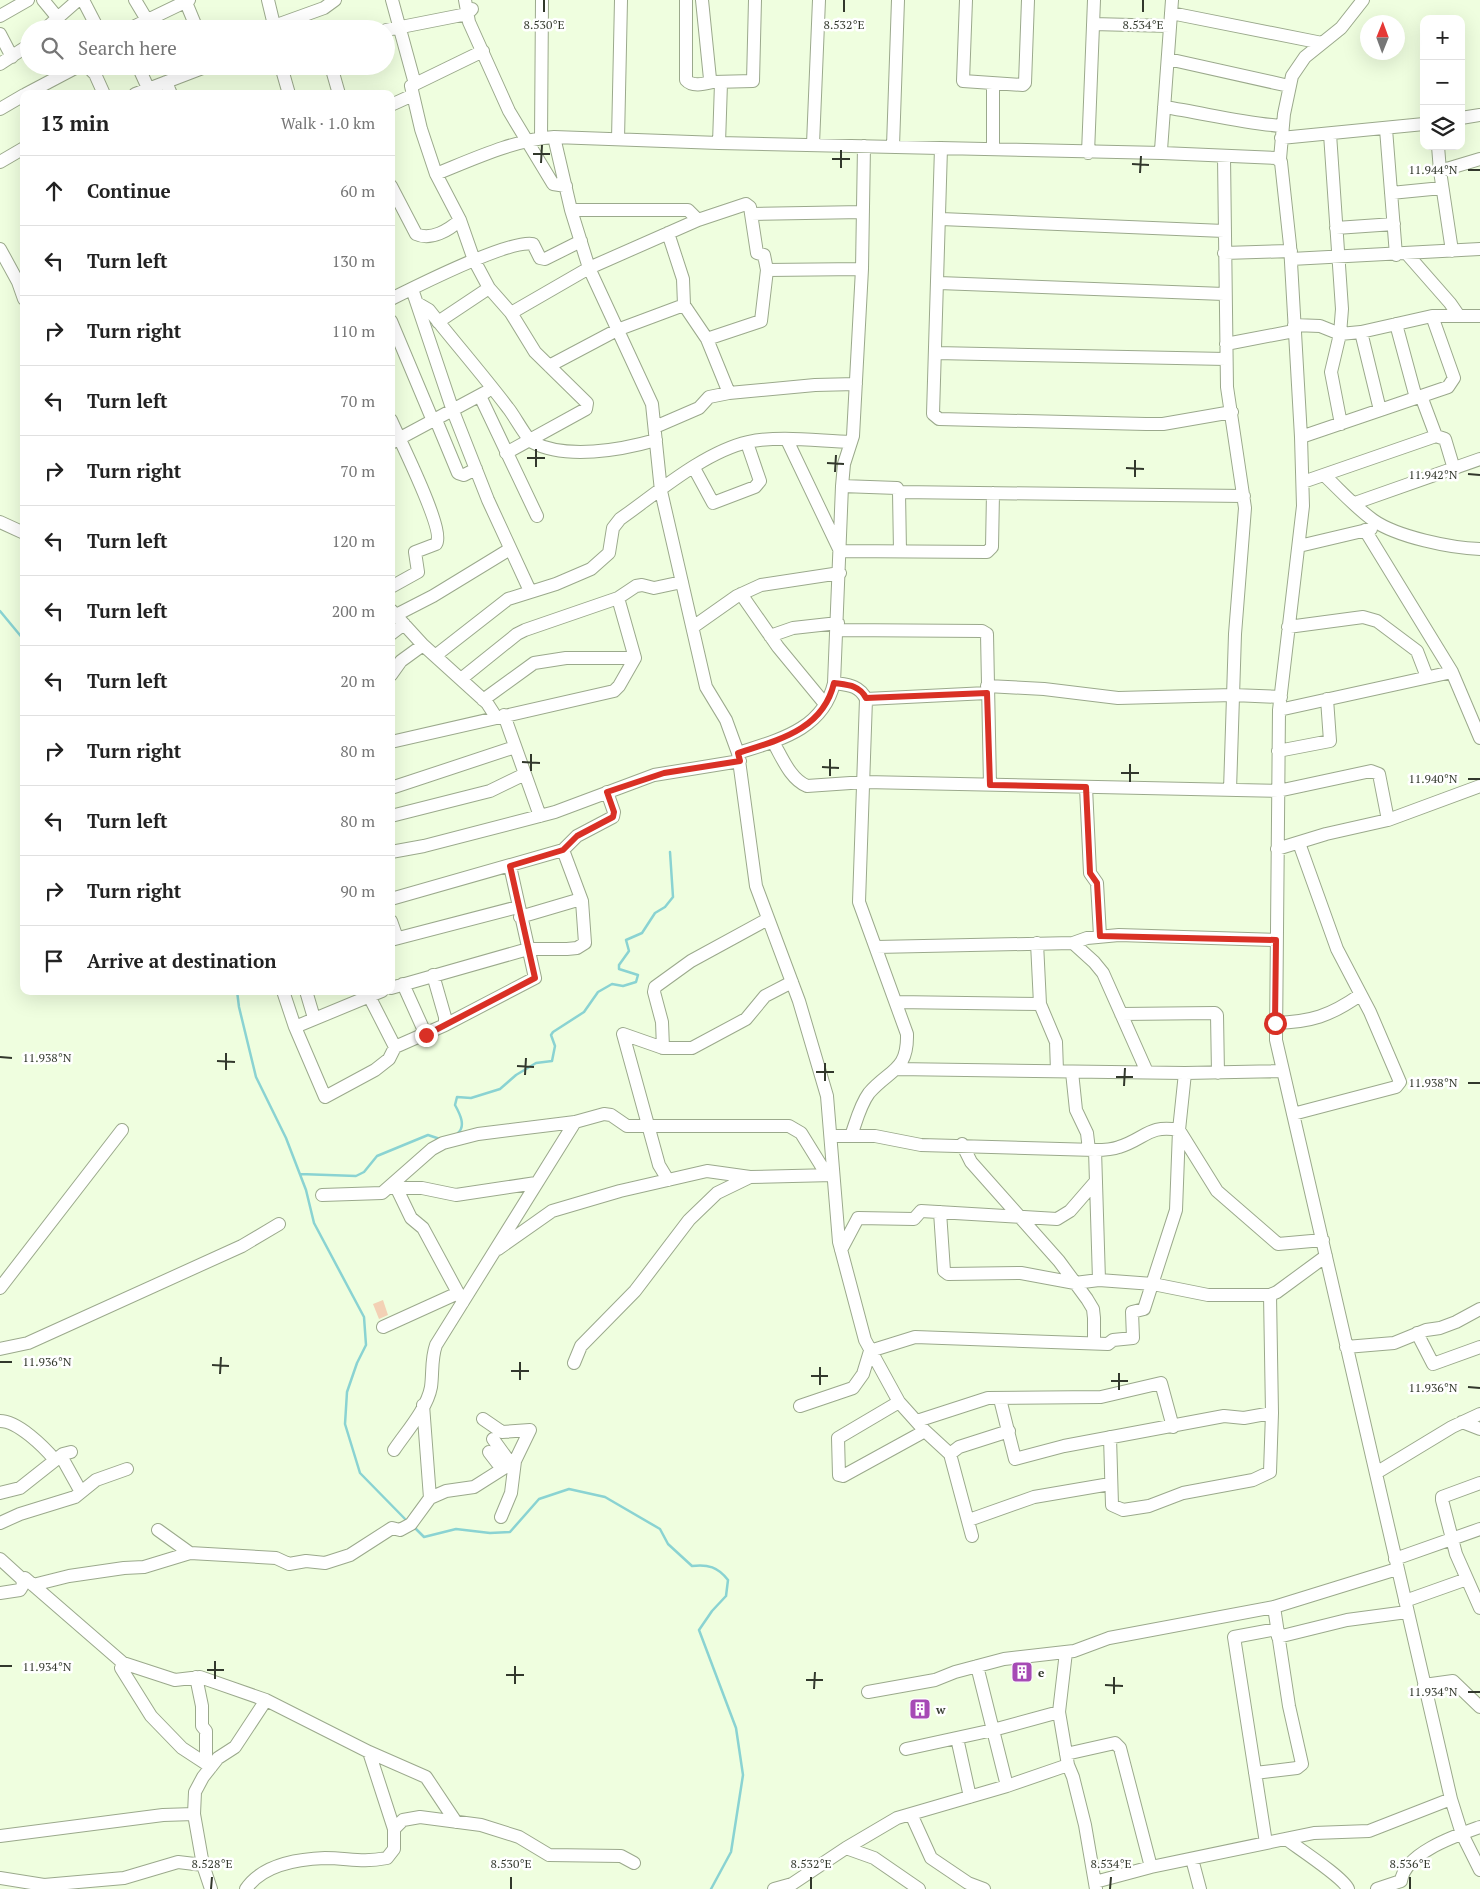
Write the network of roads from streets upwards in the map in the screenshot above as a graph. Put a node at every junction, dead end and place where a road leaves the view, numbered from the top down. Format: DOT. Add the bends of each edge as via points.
graph roads {
  1 [pos="28,0"];
  2 [pos="43,0"];
  3 [pos="78,0"];
  4 [pos="82,0"];
  5 [pos="136,0"];
  6 [pos="268,0"];
  7 [pos="335,0"];
  8 [pos="392,0"];
  9 [pos="465,0"];
  10 [pos="474,0"];
  11 [pos="542,0"];
  12 [pos="621,0"];
  13 [pos="686,0"];
  14 [pos="702,0"];
  15 [pos="755,0"];
  16 [pos="819,0"];
  17 [pos="898,0"];
  18 [pos="966,0"];
  19 [pos="1028,0"];
  20 [pos="1094,0"];
  21 [pos="1172,0"];
  22 [pos="1363,0"];
  23 [pos="187,1"];
  24 [pos="467,14"];
  25 [pos="0,16"];
  26 [pos="57,17"];
  27 [pos="1171,19"];
  28 [pos="54,20"];
  29 [pos="93,20"];
  30 [pos="151,20"];
  31 [pos="155,20"];
  32 [pos="194,20"];
  33 [pos="273,20"];
  34 [pos="293,20"];
  35 [pos="392,20"];
  36 [pos="1093,24"];
  37 [pos="395,28"];
  38 [pos="0,34"];
  39 [pos="395,37"];
  40 [pos="1322,43"];
  41 [pos="20,51"];
  42 [pos="483,51"];
  43 [pos="12,57"];
  44 [pos="1168,59"];
  45 [pos="0,64"];
  46 [pos="62,75"];
  47 [pos="95,75"];
  48 [pos="142,75"];
  49 [pos="174,75"];
  50 [pos="284,75"];
  51 [pos="334,75"];
  52 [pos="166,82"];
  53 [pos="717,83"];
  54 [pos="993,84"];
  55 [pos="1289,86"];
  56 [pos="148,88"];
  57 [pos="414,89"];
  58 [pos="33,90"];
  59 [pos="102,90"];
  60 [pos="144,90"];
  61 [pos="169,90"];
  62 [pos="288,90"];
  63 [pos="338,90"];
  64 [pos="20,97"];
  65 [pos="395,102"];
  66 [pos="1164,107"];
  67 [pos="0,109"];
  68 [pos="1480,115"];
  69 [pos="1465,117"];
  70 [pos="1420,125"];
  71 [pos="1386,129"];
  72 [pos="1282,132"];
  73 [pos="1330,134"];
  74 [pos="554,137"];
  75 [pos="618,139"];
  76 [pos="535,140"];
  77 [pos="719,144"];
  78 [pos="813,144"];
  79 [pos="864,146"];
  80 [pos="893,146"];
  81 [pos="941,148"];
  82 [pos="20,150"];
  83 [pos="993,150"];
  84 [pos="1438,150"];
  85 [pos="1088,153"];
  86 [pos="1162,154"];
  87 [pos="1224,157"];
  88 [pos="1280,159"];
  89 [pos="1480,159"];
  90 [pos="0,162"];
  91 [pos="1440,170"];
  92 [pos="436,174"];
  93 [pos="566,186"];
  94 [pos="1442,188"];
  95 [pos="1392,193"];
  96 [pos="395,194"];
  97 [pos="571,210"];
  98 [pos="863,212"];
  99 [pos="751,214"];
  100 [pos="941,219"];
  101 [pos="460,220"];
  102 [pos="698,220"];
  103 [pos="1394,224"];
  104 [pos="1336,228"];
  105 [pos="1224,231"];
  106 [pos="668,233"];
  107 [pos="581,241"];
  108 [pos="0,249"];
  109 [pos="1480,249"];
  110 [pos="1452,251"];
  111 [pos="1224,253"];
  112 [pos="1291,255"];
  113 [pos="1338,255"];
  114 [pos="1402,255"];
  115 [pos="474,260"];
  116 [pos="589,268"];
  117 [pos="862,269"];
  118 [pos="767,270"];
  119 [pos="939,283"];
  120 [pos="20,288"];
  121 [pos="489,288"];
  122 [pos="412,289"];
  123 [pos="1224,294"];
  124 [pos="395,296"];
  125 [pos="417,304"];
  126 [pos="684,305"];
  127 [pos="511,313"];
  128 [pos="1432,316"];
  129 [pos="1458,316"];
  130 [pos="1480,316"];
  131 [pos="438,322"];
  132 [pos="1396,324"];
  133 [pos="1294,328"];
  134 [pos="395,330"];
  135 [pos="617,330"];
  136 [pos="1360,332"];
  137 [pos="1340,334"];
  138 [pos="707,339"];
  139 [pos="1226,344"];
  140 [pos="936,353"];
  141 [pos="1226,359"];
  142 [pos="549,366"];
  143 [pos="856,384"];
  144 [pos="492,389"];
  145 [pos="728,393"];
  146 [pos="480,396"];
  147 [pos="1419,397"];
  148 [pos="1380,410"];
  149 [pos="454,411"];
  150 [pos="1232,412"];
  151 [pos="434,421"];
  152 [pos="1341,424"];
  153 [pos="655,427"];
  154 [pos="1436,436"];
  155 [pos="1301,437"];
  156 [pos="656,440"];
  157 [pos="787,440"];
  158 [pos="395,441"];
  159 [pos="531,441"];
  160 [pos="851,442"];
  161 [pos="747,443"];
  162 [pos="506,453"];
  163 [pos="1480,459"];
  164 [pos="694,468"];
  165 [pos="476,469"];
  166 [pos="1454,469"];
  167 [pos="1324,475"];
  168 [pos="1303,482"];
  169 [pos="842,486"];
  170 [pos="661,491"];
  171 [pos="899,492"];
  172 [pos="993,493"];
  173 [pos="1244,496"];
  174 [pos="1355,503"];
  175 [pos="538,516"];
  176 [pos="0,522"];
  177 [pos="1384,526"];
  178 [pos="1365,530"];
  179 [pos="20,531"];
  180 [pos="1298,546"];
  181 [pos="510,549"];
  182 [pos="1480,549"];
  183 [pos="840,551"];
  184 [pos="900,551"];
  185 [pos="840,573"];
  186 [pos="682,582"];
  187 [pos="395,585"];
  188 [pos="530,591"];
  189 [pos="741,594"];
  190 [pos="618,598"];
  191 [pos="397,616"];
  192 [pos="693,627"];
  193 [pos="838,627"];
  194 [pos="1288,627"];
  195 [pos="770,636"];
  196 [pos="423,645"];
  197 [pos="435,656"];
  198 [pos="635,658"];
  199 [pos="395,669"];
  200 [pos="1452,672"];
  201 [pos="1427,677"];
  202 [pos="462,679"];
  203 [pos="834,683"];
  204 [pos="987,689"];
  205 [pos="1233,695"];
  206 [pos="1281,697"];
  207 [pos="866,698"];
  208 [pos="1327,699"];
  209 [pos="483,700"];
  210 [pos="825,704"];
  211 [pos="1279,710"];
  212 [pos="500,716"];
  213 [pos="1480,738"];
  214 [pos="395,741"];
  215 [pos="773,742"];
  216 [pos="516,747"];
  217 [pos="1278,751"];
  218 [pos="739,757"];
  219 [pos="525,774"];
  220 [pos="864,782"];
  221 [pos="990,785"];
  222 [pos="1480,786"];
  223 [pos="395,787"];
  224 [pos="1086,787"];
  225 [pos="1230,790"];
  226 [pos="1278,791"];
  227 [pos="607,792"];
  228 [pos="395,815"];
  229 [pos="540,816"];
  230 [pos="1388,820"];
  231 [pos="1299,843"];
  232 [pos="1277,849"];
  233 [pos="563,850"];
  234 [pos="395,851"];
  235 [pos="510,866"];
  236 [pos="395,898"];
  237 [pos="580,899"];
  238 [pos="519,912"];
  239 [pos="768,919"];
  240 [pos="1100,936"];
  241 [pos="395,939"];
  242 [pos="1276,940"];
  243 [pos="1073,943"];
  244 [pos="1037,944"];
  245 [pos="876,947"];
  246 [pos="528,949"];
  247 [pos="433,975"];
  248 [pos="792,982"];
  249 [pos="397,986"];
  250 [pos="284,995"];
  251 [pos="307,995"];
  252 [pos="370,995"];
  253 [pos="376,995"];
  254 [pos="1360,995"];
  255 [pos="896,1002"];
  256 [pos="1040,1004"];
  257 [pos="1121,1014"];
  258 [pos="314,1018"];
  259 [pos="1275,1023"];
  260 [pos="445,1025"];
  261 [pos="295,1027"];
  262 [pos="426,1035"];
  263 [pos="395,1048"];
  264 [pos="663,1048"];
  265 [pos="896,1069"];
  266 [pos="1283,1070"];
  267 [pos="1057,1071"];
  268 [pos="1072,1072"];
  269 [pos="1147,1072"];
  270 [pos="1185,1073"];
  271 [pos="1218,1073"];
  272 [pos="1293,1114"];
  273 [pos="575,1122"];
  274 [pos="648,1126"];
  275 [pos="122,1130"];
  276 [pos="1179,1130"];
  277 [pos="831,1136"];
  278 [pos="851,1136"];
  279 [pos="962,1144"];
  280 [pos="1092,1150"];
  281 [pos="830,1175"];
  282 [pos="750,1177"];
  283 [pos="668,1180"];
  284 [pos="1096,1181"];
  285 [pos="536,1183"];
  286 [pos="394,1189"];
  287 [pos="322,1195"];
  288 [pos="940,1212"];
  289 [pos="1019,1218"];
  290 [pos="279,1224"];
  291 [pos="1323,1240"];
  292 [pos="841,1250"];
  293 [pos="494,1251"];
  294 [pos="1326,1256"];
  295 [pos="1100,1280"];
  296 [pos="1076,1284"];
  297 [pos="1153,1284"];
  298 [pos="0,1288"];
  299 [pos="1270,1295"];
  300 [pos="460,1298"];
  301 [pos="1480,1309"];
  302 [pos="383,1327"];
  303 [pos="1417,1333"];
  304 [pos="1094,1343"];
  305 [pos="1346,1344"];
  306 [pos="0,1349"];
  307 [pos="1479,1350"];
  308 [pos="870,1351"];
  309 [pos="574,1363"];
  310 [pos="1000,1400"];
  311 [pos="899,1402"];
  312 [pos="423,1405"];
  313 [pos="800,1406"];
  314 [pos="1272,1413"];
  315 [pos="1480,1414"];
  316 [pos="483,1419"];
  317 [pos="0,1421"];
  318 [pos="1462,1422"];
  319 [pos="921,1426"];
  320 [pos="1173,1427"];
  321 [pos="1480,1429"];
  322 [pos="1009,1431"];
  323 [pos="1110,1436"];
  324 [pos="493,1439"];
  325 [pos="394,1450"];
  326 [pos="489,1452"];
  327 [pos="950,1454"];
  328 [pos="62,1456"];
  329 [pos="509,1465"];
  330 [pos="127,1468"];
  331 [pos="1376,1473"];
  332 [pos="1480,1483"];
  333 [pos="1110,1484"];
  334 [pos="80,1492"];
  335 [pos="0,1493"];
  336 [pos="430,1498"];
  337 [pos="501,1517"];
  338 [pos="969,1520"];
  339 [pos="0,1523"];
  340 [pos="1480,1529"];
  341 [pos="158,1530"];
  342 [pos="972,1536"];
  343 [pos="1453,1540"];
  344 [pos="190,1553"];
  345 [pos="0,1559"];
  346 [pos="1396,1564"];
  347 [pos="27,1582"];
  348 [pos="1472,1582"];
  349 [pos="0,1593"];
  350 [pos="1274,1607"];
  351 [pos="1406,1607"];
  352 [pos="1480,1607"];
  353 [pos="1278,1633"];
  354 [pos="1066,1652"];
  355 [pos="123,1663"];
  356 [pos="977,1666"];
  357 [pos="196,1677"];
  358 [pos="1424,1684"];
  359 [pos="868,1692"];
  360 [pos="266,1700"];
  361 [pos="1480,1707"];
  362 [pos="1059,1712"];
  363 [pos="993,1730"];
  364 [pos="957,1738"];
  365 [pos="906,1748"];
  366 [pos="369,1752"];
  367 [pos="1067,1759"];
  368 [pos="211,1767"];
  369 [pos="1255,1773"];
  370 [pos="1007,1786"];
  371 [pos="970,1797"];
  372 [pos="1451,1799"];
  373 [pos="194,1814"];
  374 [pos="911,1814"];
  375 [pos="456,1822"];
  376 [pos="396,1824"];
  377 [pos="1480,1827"];
  378 [pos="1462,1834"];
  379 [pos="0,1836"];
  380 [pos="1286,1839"];
  381 [pos="1266,1843"];
  382 [pos="846,1848"];
  383 [pos="1192,1858"];
  384 [pos="634,1863"];
  385 [pos="203,1865"];
  386 [pos="1151,1867"];
  387 [pos="1480,1870"];
  388 [pos="0,1878"];
  389 [pos="1096,1886"];
  390 [pos="982,1888"];
  391 [pos="211,1889"];
  392 [pos="246,1889"];
  393 [pos="774,1889"];
  394 [pos="919,1889"];
  395 [pos="961,1889"];
  396 [pos="1200,1889"];
  397 [pos="1348,1889"];
  398 [pos="1377,1889"];
  1 -- 25 [label="street"];
  2 -- 26 [label="street"];
  3 -- 26 [label="street"];
  4 -- 29 [label="street"];
  5 -- 30 [label="street"];
  6 -- 33 [label="street"];
  7 -- 34 [label="street"];
  8 -- 35 [label="street"];
  9 -- 24 [label="street"];
  10 -- 24 [label="street" via="474,7"];
  11 -- 76 [label="street"];
  12 -- 75 [label="street"];
  13 -- 53 [label="street" via="686,80 690,83"];
  14 -- 53 [label="street" via="710,79"];
  15 -- 53 [label="street" via="753,81"];
  16 -- 78 [label="street"];
  17 -- 80 [label="street"];
  18 -- 54 [label="street" via="963,80 965,83"];
  19 -- 54 [label="street" via="1025,83"];
  20 -- 36 [label="street"];
  21 -- 27 [label="street"];
  22 -- 40 [label="street" via="1341,28"];
  23 -- 31 [label="street"];
  23 -- 32 [label="street"];
  24 -- 37 [label="street"];
  24 -- 42 [label="street"];
  26 -- 28 [label="street"];
  27 -- 36 [label="street"];
  27 -- 40 [label="street"];
  27 -- 44 [label="street"];
  36 -- 85 [label="street"];
  38 -- 43 [label="street"];
  39 -- 57 [label="street"];
  40 -- 55 [label="street" via="1305,57"];
  41 -- 43 [label="street"];
  42 -- 57 [label="street"];
  42 -- 76 [label="street" via="509,111"];
  43 -- 45 [label="street"];
  44 -- 55 [label="street"];
  44 -- 66 [label="street"];
  46 -- 58 [label="street"];
  47 -- 59 [label="street"];
  48 -- 56 [label="street"];
  49 -- 52 [label="street"];
  50 -- 62 [label="street"];
  51 -- 63 [label="street"];
  52 -- 56 [label="street"];
  52 -- 61 [label="street"];
  53 -- 77 [label="street"];
  54 -- 83 [label="street"];
  55 -- 72 [label="street"];
  56 -- 60 [label="street"];
  57 -- 65 [label="street"];
  57 -- 92 [label="street"];
  64 -- 67 [label="street"];
  66 -- 72 [label="street"];
  66 -- 86 [label="street"];
  68 -- 69 [label="street"];
  70 -- 71 [label="street"];
  71 -- 73 [label="street"];
  71 -- 95 [label="street"];
  72 -- 73 [label="street"];
  72 -- 88 [label="street"];
  73 -- 104 [label="street"];
  74 -- 75 [label="street"];
  74 -- 76 [label="street"];
  74 -- 93 [label="street"];
  75 -- 77 [label="street"];
  76 -- 92 [label="street"];
  76 -- 93 [label="street" via="552,184"];
  77 -- 78 [label="street"];
  78 -- 79 [label="street"];
  79 -- 80 [label="street"];
  79 -- 98 [label="street"];
  80 -- 81 [label="street"];
  81 -- 83 [label="street"];
  81 -- 100 [label="street"];
  82 -- 90 [label="street"];
  83 -- 85 [label="street"];
  84 -- 91 [label="street"];
  85 -- 86 [label="street"];
  86 -- 87 [label="street"];
  87 -- 88 [label="street"];
  87 -- 105 [label="street"];
  88 -- 112 [label="street"];
  89 -- 91 [label="street"];
  91 -- 94 [label="street"];
  92 -- 101 [label="street"];
  93 -- 97 [label="street"];
  94 -- 95 [label="street"];
  94 -- 110 [label="street"];
  95 -- 103 [label="street"];
  96 -- 101 [label="street" via="416,234 429,237"];
  97 -- 102 [label="street" via="688,210"];
  97 -- 107 [label="street"];
  98 -- 99 [label="street"];
  98 -- 117 [label="street"];
  99 -- 102 [label="street" via="746,204"];
  99 -- 118 [label="street" via="757,253 764,255"];
  100 -- 105 [label="street"];
  100 -- 119 [label="street"];
  101 -- 115 [label="street"];
  102 -- 106 [label="street"];
  103 -- 104 [label="street"];
  103 -- 114 [label="street"];
  104 -- 113 [label="street"];
  105 -- 111 [label="street"];
  106 -- 116 [label="street"];
  106 -- 126 [label="street" via="683,279"];
  107 -- 115 [label="street" via="545,258 540,258 530,243"];
  107 -- 116 [label="street"];
  108 -- 120 [label="street"];
  109 -- 110 [label="street"];
  110 -- 114 [label="street"];
  111 -- 112 [label="street"];
  111 -- 123 [label="street"];
  112 -- 113 [label="street"];
  112 -- 133 [label="street"];
  113 -- 114 [label="street"];
  113 -- 137 [label="street" via="1342,309"];
  114 -- 129 [label="street" via="1450,303"];
  115 -- 121 [label="street"];
  115 -- 122 [label="street"];
  116 -- 127 [label="street"];
  116 -- 135 [label="street"];
  117 -- 118 [label="street"];
  117 -- 143 [label="street"];
  118 -- 138 [label="street" via="761,320"];
  119 -- 123 [label="street"];
  119 -- 140 [label="street"];
  121 -- 127 [label="street"];
  121 -- 131 [label="street"];
  122 -- 124 [label="street"];
  122 -- 125 [label="street"];
  123 -- 139 [label="street"];
  125 -- 131 [label="street" via="429,310"];
  125 -- 149 [label="street"];
  126 -- 135 [label="street"];
  126 -- 138 [label="street"];
  127 -- 142 [label="street" via="530,345"];
  128 -- 129 [label="street"];
  128 -- 132 [label="street"];
  128 -- 147 [label="street" via="1454,378 1448,386"];
  129 -- 130 [label="street"];
  131 -- 144 [label="street"];
  132 -- 136 [label="street"];
  132 -- 147 [label="street"];
  133 -- 137 [label="street" via="1320,326"];
  133 -- 139 [label="street"];
  133 -- 155 [label="street"];
  134 -- 151 [label="street"];
  135 -- 142 [label="street"];
  135 -- 153 [label="street" via="652,404"];
  136 -- 137 [label="street"];
  136 -- 148 [label="street"];
  137 -- 152 [label="street" via="1331,372"];
  138 -- 145 [label="street"];
  139 -- 141 [label="street"];
  140 -- 141 [label="street"];
  140 -- 150 [label="street" via="933,414 940,419 1163,424"];
  141 -- 150 [label="street"];
  142 -- 159 [label="street" via="587,406"];
  143 -- 145 [label="street"];
  143 -- 160 [label="street"];
  144 -- 146 [label="street"];
  144 -- 159 [label="street"];
  145 -- 153 [label="street" via="709,397 699,408"];
  146 -- 149 [label="street"];
  146 -- 162 [label="street"];
  147 -- 148 [label="street"];
  147 -- 154 [label="street"];
  148 -- 152 [label="street"];
  149 -- 151 [label="street"];
  149 -- 165 [label="street"];
  150 -- 173 [label="street"];
  151 -- 158 [label="street"];
  151 -- 165 [label="street" via="458,473 464,475"];
  152 -- 155 [label="street"];
  153 -- 156 [label="street"];
  154 -- 166 [label="street" via="1445,439"];
  154 -- 167 [label="street"];
  155 -- 168 [label="street"];
  156 -- 159 [label="street" via="616,450 577,451 556,450"];
  156 -- 170 [label="street"];
  157 -- 160 [label="street"];
  157 -- 161 [label="street"];
  157 -- 183 [label="street"];
  158 -- 187 [label="street" via="417,477 439,538 436,544 415,552 418,572"];
  159 -- 162 [label="street"];
  160 -- 169 [label="street"];
  161 -- 164 [label="street" via="726,450"];
  161 -- 164 [label="street" via="760,481 755,487 713,503"];
  162 -- 175 [label="street"];
  163 -- 166 [label="street"];
  164 -- 170 [label="street"];
  165 -- 181 [label="street"];
  166 -- 174 [label="street"];
  167 -- 168 [label="street"];
  167 -- 174 [label="street"];
  168 -- 180 [label="street"];
  169 -- 171 [label="street" via="891,486"];
  169 -- 183 [label="street"];
  170 -- 186 [label="street"];
  170 -- 188 [label="street" via="620,519 613,528 605,559 591,569 556,584"];
  171 -- 172 [label="street"];
  171 -- 184 [label="street"];
  172 -- 173 [label="street"];
  172 -- 184 [label="street" via="992,547 987,552"];
  173 -- 205 [label="street" via="1246,520 1235,634"];
  174 -- 177 [label="street" via="1372,520"];
  176 -- 179 [label="street"];
  177 -- 178 [label="street"];
  177 -- 182 [label="street" via="1442,546"];
  178 -- 180 [label="street"];
  178 -- 200 [label="street"];
  180 -- 194 [label="street"];
  181 -- 188 [label="street"];
  181 -- 191 [label="street"];
  183 -- 184 [label="street"];
  183 -- 185 [label="street"];
  185 -- 189 [label="street" via="761,585"];
  185 -- 193 [label="street"];
  186 -- 190 [label="street" via="654,588 636,586"];
  186 -- 192 [label="street"];
  188 -- 197 [label="street" via="508,599"];
  189 -- 192 [label="street"];
  189 -- 195 [label="street"];
  190 -- 198 [label="street"];
  190 -- 202 [label="street" via="517,634"];
  191 -- 196 [label="street"];
  192 -- 218 [label="street" via="706,687 726,720"];
  193 -- 195 [label="street" via="793,628"];
  193 -- 203 [label="street"];
  193 -- 204 [label="street" via="982,631 988,640"];
  194 -- 201 [label="street" via="1370,618 1417,651"];
  194 -- 206 [label="street"];
  195 -- 210 [label="street"];
  196 -- 197 [label="street"];
  196 -- 199 [label="street"];
  197 -- 202 [label="street"];
  198 -- 209 [label="street" via="566,658 534,663"];
  198 -- 212 [label="street" via="614,691"];
  200 -- 201 [label="street"];
  200 -- 213 [label="street"];
  201 -- 208 [label="street"];
  202 -- 209 [label="street"];
  203 -- 207 [label="street" via="852,686"];
  203 -- 210 [label="street" via="831,697"];
  204 -- 205 [label="street" via="1044,689 1118,698"];
  204 -- 207 [label="street"];
  204 -- 221 [label="street"];
  205 -- 206 [label="street"];
  205 -- 225 [label="street"];
  206 -- 211 [label="street"];
  207 -- 220 [label="street"];
  208 -- 211 [label="street"];
  208 -- 217 [label="street" via="1330,741"];
  209 -- 212 [label="street"];
  210 -- 215 [label="street" via="795,734"];
  211 -- 217 [label="street"];
  212 -- 214 [label="street"];
  212 -- 216 [label="street"];
  215 -- 218 [label="street"];
  215 -- 220 [label="street" via="800,783 807,786"];
  216 -- 219 [label="street"];
  216 -- 223 [label="street"];
  217 -- 226 [label="street"];
  218 -- 227 [label="street" via="664,773"];
  218 -- 239 [label="street" via="754,876"];
  219 -- 228 [label="street" via="490,791"];
  219 -- 229 [label="street"];
  220 -- 221 [label="street"];
  220 -- 245 [label="street" via="860,902"];
  221 -- 224 [label="street"];
  222 -- 230 [label="street"];
  224 -- 225 [label="street"];
  224 -- 240 [label="street" via="1090,873 1097,883"];
  225 -- 226 [label="street"];
  226 -- 230 [label="street" via="1375,772 1379,774"];
  226 -- 232 [label="street"];
  227 -- 229 [label="street"];
  227 -- 233 [label="street" via="613,817 577,836"];
  229 -- 234 [label="street"];
  230 -- 231 [label="street"];
  231 -- 232 [label="street"];
  231 -- 254 [label="street" via="1337,949"];
  232 -- 242 [label="street"];
  233 -- 235 [label="street"];
  233 -- 237 [label="street"];
  235 -- 236 [label="street"];
  235 -- 238 [label="street"];
  237 -- 238 [label="street"];
  237 -- 246 [label="street" via="584,943 577,948"];
  238 -- 241 [label="street"];
  238 -- 246 [label="street"];
  239 -- 248 [label="street"];
  239 -- 264 [label="street" via="691,961 654,987 664,1030"];
  240 -- 242 [label="street"];
  240 -- 243 [label="street"];
  242 -- 259 [label="street"];
  243 -- 244 [label="street"];
  243 -- 257 [label="street" via="1103,973"];
  244 -- 245 [label="street"];
  244 -- 256 [label="street"];
  245 -- 255 [label="street"];
  246 -- 247 [label="street"];
  246 -- 260 [label="street" via="535,978"];
  247 -- 249 [label="street"];
  247 -- 260 [label="street"];
  248 -- 264 [label="street" via="765,996 746,1019 697,1046"];
  248 -- 277 [label="street" via="827,1096"];
  249 -- 262 [label="street"];
  250 -- 261 [label="street"];
  251 -- 258 [label="street"];
  252 -- 258 [label="street"];
  253 -- 263 [label="street"];
  254 -- 259 [label="street" via="1321,1018"];
  254 -- 272 [label="street" via="1400,1082 1398,1086"];
  255 -- 256 [label="street"];
  255 -- 265 [label="street" via="907,1034 907,1051"];
  256 -- 267 [label="street" via="1056,1042"];
  257 -- 269 [label="street"];
  257 -- 271 [label="street" via="1215,1013"];
  258 -- 261 [label="street"];
  259 -- 266 [label="street"];
  260 -- 262 [label="street"];
  261 -- 263 [label="street" via="326,1097 375,1070 389,1059"];
  262 -- 263 [label="street"];
  264 -- 274 [label="street" via="626,1034 622,1036"];
  265 -- 267 [label="street"];
  265 -- 278 [label="street" via="863,1103"];
  266 -- 271 [label="street"];
  266 -- 272 [label="street"];
  267 -- 268 [label="street"];
  268 -- 269 [label="street"];
  268 -- 280 [label="street" via="1076,1110"];
  269 -- 270 [label="street"];
  270 -- 271 [label="street"];
  270 -- 276 [label="street"];
  272 -- 291 [label="street"];
  273 -- 274 [label="street" via="611,1115 627,1126"];
  273 -- 285 [label="street"];
  273 -- 286 [label="street" via="478,1134 443,1143 425,1154"];
  274 -- 281 [label="street" via="790,1126 801,1133"];
  274 -- 283 [label="street" via="659,1165"];
  275 -- 298 [label="street"];
  276 -- 280 [label="street" via="1156,1129 1120,1147"];
  276 -- 291 [label="street" via="1217,1191 1275,1242"];
  276 -- 297 [label="street" via="1176,1210"];
  277 -- 278 [label="street"];
  277 -- 281 [label="street"];
  278 -- 279 [label="street" via="882,1137 921,1145"];
  279 -- 280 [label="street"];
  279 -- 289 [label="street" via="966,1154"];
  280 -- 284 [label="street"];
  281 -- 282 [label="street"];
  281 -- 292 [label="street"];
  282 -- 283 [label="street" via="707,1171"];
  282 -- 309 [label="street" via="717,1193 689,1220 635,1291 581,1346"];
  283 -- 293 [label="street" via="552,1211"];
  284 -- 289 [label="street" via="1062,1217"];
  284 -- 295 [label="street"];
  285 -- 286 [label="street" via="456,1195 422,1188"];
  285 -- 293 [label="street"];
  286 -- 287 [label="street"];
  286 -- 300 [label="street" via="411,1218 423,1228"];
  288 -- 289 [label="street"];
  288 -- 292 [label="street" via="921,1211 914,1219 858,1218"];
  288 -- 296 [label="street" via="945,1273 1021,1273"];
  289 -- 296 [label="street"];
  290 -- 306 [label="street" via="242,1246 28,1343"];
  291 -- 294 [label="street"];
  292 -- 308 [label="street"];
  293 -- 300 [label="street"];
  294 -- 299 [label="street"];
  294 -- 305 [label="street"];
  295 -- 296 [label="street"];
  295 -- 297 [label="street"];
  296 -- 304 [label="street" via="1093,1308"];
  297 -- 299 [label="street" via="1208,1295"];
  297 -- 304 [label="street" via="1144,1309 1132,1312 1133,1338 1113,1340 1108,1344"];
  299 -- 314 [label="street"];
  300 -- 302 [label="street"];
  300 -- 312 [label="street" via="436,1345 431,1386"];
  301 -- 303 [label="street" via="1440,1328"];
  303 -- 305 [label="street" via="1394,1343"];
  303 -- 307 [label="street" via="1433,1364"];
  304 -- 308 [label="street" via="915,1337"];
  305 -- 331 [label="street"];
  308 -- 311 [label="street"];
  308 -- 313 [label="street" via="863,1374 853,1388"];
  310 -- 319 [label="street" via="988,1398"];
  310 -- 320 [label="street" via="1102,1397 1161,1383"];
  310 -- 322 [label="street"];
  311 -- 319 [label="street"];
  311 -- 319 [label="street" via="838,1438 839,1475 843,1476"];
  312 -- 325 [label="street"];
  312 -- 336 [label="street"];
  314 -- 320 [label="street" via="1244,1418 1224,1416"];
  314 -- 333 [label="street" via="1272,1467 1266,1476 1183,1493 1149,1506 1124,1510 1112,1505"];
  315 -- 318 [label="street"];
  316 -- 329 [label="street" via="502,1432 530,1430"];
  317 -- 328 [label="street" via="9,1421"];
  318 -- 321 [label="street"];
  318 -- 331 [label="street"];
  319 -- 327 [label="street"];
  320 -- 323 [label="street"];
  322 -- 323 [label="street" via="1016,1459"];
  322 -- 327 [label="street" via="959,1447"];
  323 -- 333 [label="street"];
  324 -- 329 [label="street"];
  326 -- 329 [label="street"];
  327 -- 338 [label="street"];
  328 -- 334 [label="street"];
  328 -- 335 [label="street" via="20,1488"];
  329 -- 336 [label="street" via="474,1487 446,1490"];
  329 -- 337 [label="street" via="511,1494"];
  330 -- 334 [label="street" via="96,1480"];
  331 -- 346 [label="street"];
  332 -- 343 [label="street" via="1442,1497"];
  333 -- 338 [label="street" via="1034,1497"];
  334 -- 339 [label="street" via="75,1497"];
  336 -- 344 [label="street" via="411,1524 400,1530 392,1528 350,1555 326,1563 306,1560 289,1564 276,1558"];
  338 -- 342 [label="street"];
  340 -- 343 [label="street"];
  341 -- 344 [label="street"];
  343 -- 346 [label="street"];
  343 -- 348 [label="street"];
  344 -- 347 [label="street" via="144,1567"];
  345 -- 347 [label="street"];
  346 -- 350 [label="street"];
  346 -- 351 [label="street"];
  347 -- 349 [label="street" via="20,1590"];
  347 -- 355 [label="street"];
  348 -- 351 [label="street"];
  348 -- 352 [label="street"];
  350 -- 353 [label="street"];
  350 -- 354 [label="street" via="1109,1638"];
  351 -- 353 [label="street"];
  351 -- 358 [label="street"];
  353 -- 369 [label="street" via="1234,1637"];
  353 -- 369 [label="street" via="1302,1764 1297,1768"];
  354 -- 356 [label="street" via="1018,1656"];
  354 -- 362 [label="street"];
  355 -- 357 [label="street" via="175,1680"];
  355 -- 368 [label="street" via="121,1668 151,1716 182,1748"];
  356 -- 359 [label="street" via="935,1680"];
  356 -- 363 [label="street"];
  357 -- 360 [label="street"];
  357 -- 368 [label="street" via="202,1726 206,1731 206,1758"];
  358 -- 361 [label="street" via="1453,1681"];
  358 -- 372 [label="street"];
  360 -- 366 [label="street"];
  360 -- 368 [label="street" via="235,1747"];
  362 -- 363 [label="street"];
  362 -- 367 [label="street"];
  363 -- 364 [label="street"];
  363 -- 370 [label="street"];
  364 -- 365 [label="street"];
  364 -- 371 [label="street"];
  366 -- 375 [label="street" via="426,1777"];
  366 -- 376 [label="street"];
  367 -- 370 [label="street"];
  367 -- 386 [label="street" via="1115,1743 1120,1748"];
  367 -- 389 [label="street" via="1085,1825"];
  368 -- 373 [label="street" via="195,1792"];
  369 -- 381 [label="street"];
  370 -- 371 [label="street"];
  371 -- 374 [label="street"];
  372 -- 378 [label="street"];
  372 -- 380 [label="street" via="1368,1832 1314,1833"];
  373 -- 379 [label="street"];
  373 -- 385 [label="street"];
  374 -- 382 [label="street" via="886,1824"];
  374 -- 390 [label="street" via="931,1858 968,1883"];
  375 -- 376 [label="street" via="420,1817"];
  375 -- 384 [label="street" via="481,1825 519,1837 549,1855 621,1856"];
  376 -- 392 [label="street" via="394,1849 386,1858 368,1862 326,1858 295,1862 260,1874"];
  377 -- 378 [label="street"];
  378 -- 387 [label="street"];
  378 -- 398 [label="street" via="1424,1852 1408,1864 1402,1872 1401,1881"];
  380 -- 381 [label="street"];
  380 -- 397 [label="street" via="1336,1876"];
  381 -- 383 [label="street"];
  382 -- 393 [label="street" via="792,1884"];
  382 -- 394 [label="street" via="874,1858"];
  383 -- 386 [label="street"];
  383 -- 396 [label="street"];
  385 -- 388 [label="street" via="178,1862 124,1878 44,1885"];
  385 -- 391 [label="street"];
  386 -- 389 [label="street"];
  390 -- 395 [label="street"];
}
